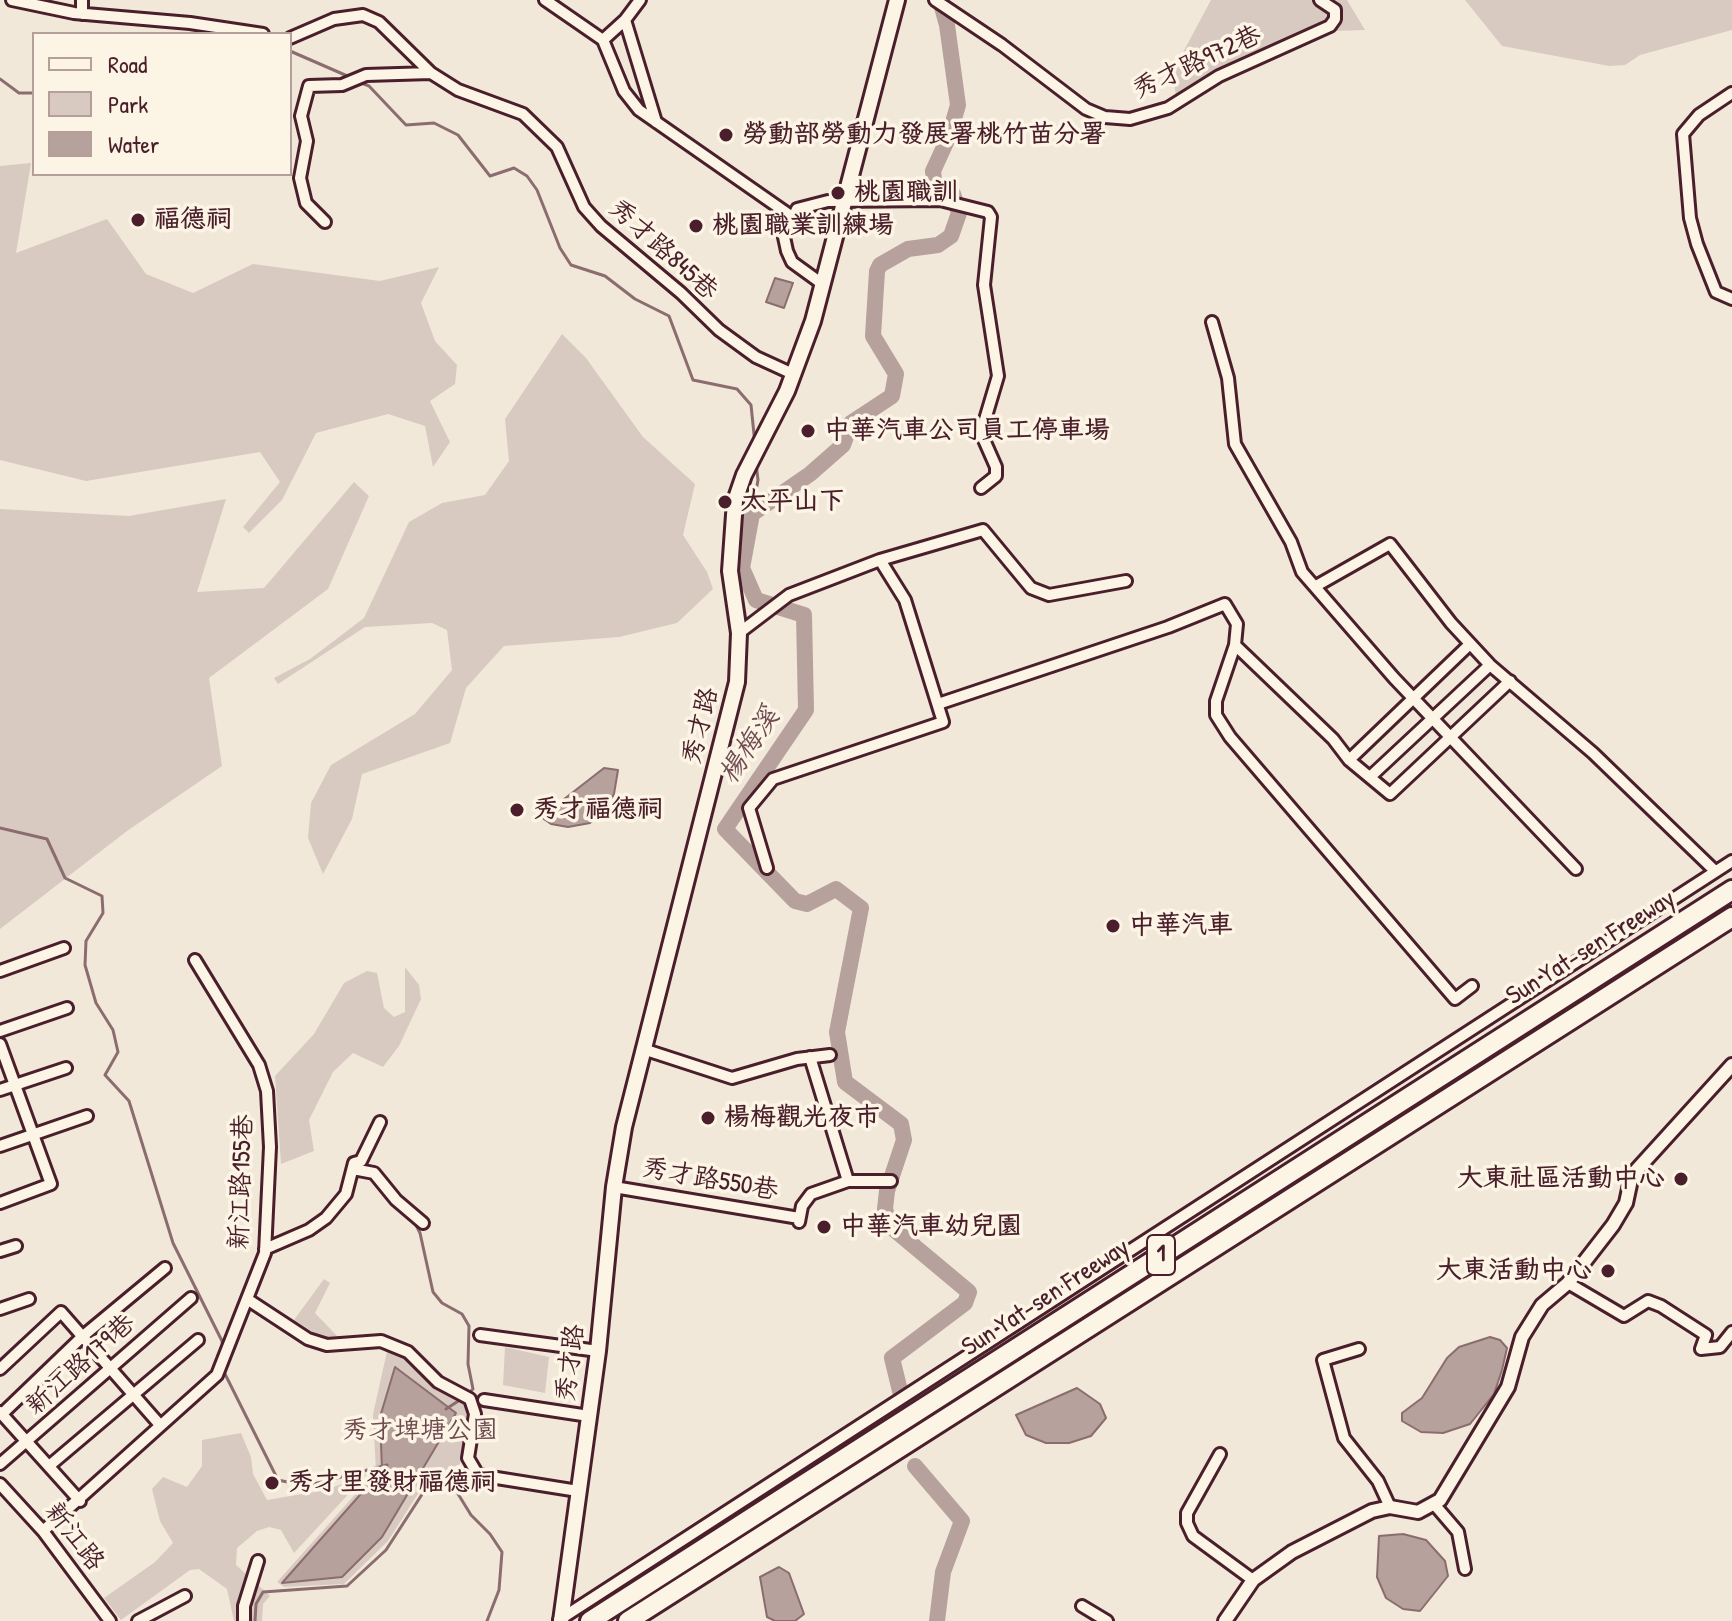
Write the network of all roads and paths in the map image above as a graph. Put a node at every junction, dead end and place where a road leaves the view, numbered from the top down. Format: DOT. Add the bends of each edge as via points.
graph roads {
  1 [pos="12,0"];
  2 [pos="82,0"];
  3 [pos="545,0"];
  4 [pos="640,0"];
  5 [pos="897,0"];
  6 [pos="935,0"];
  7 [pos="1320,0"];
  8 [pos="82,14"];
  9 [pos="625,20"];
  10 [pos="245,32"];
  11 [pos="292,37"];
  12 [pos="603,40"];
  13 [pos="431,73"];
  14 [pos="1732,93"];
  15 [pos="656,124"];
  16 [pos="842,203"];
  17 [pos="791,216"];
  18 [pos="325,222"];
  19 [pos="821,283"];
  20 [pos="1732,299"];
  21 [pos="1212,322"];
  22 [pos="793,374"];
  23 [pos="981,488"];
  24 [pos="880,560"];
  25 [pos="1126,581"];
  26 [pos="1316,586"];
  27 [pos="739,633"];
  28 [pos="1470,644"];
  29 [pos="1235,645"];
  30 [pos="1490,665"];
  31 [pos="1510,681"];
  32 [pos="1414,698"];
  33 [pos="938,704"];
  34 [pos="1434,719"];
  35 [pos="1453,738"];
  36 [pos="1349,760"];
  37 [pos="1370,777"];
  38 [pos="1732,861"];
  39 [pos="767,868"];
  40 [pos="1576,869"];
  41 [pos="1715,871"];
  42 [pos="1732,890"];
  43 [pos="1732,917"];
  44 [pos="64,948"];
  45 [pos="195,960"];
  46 [pos="0,971"];
  47 [pos="1472,986"];
  48 [pos="67,1008"];
  49 [pos="0,1031"];
  50 [pos="0,1044"];
  51 [pos="643,1049"];
  52 [pos="830,1055"];
  53 [pos="810,1057"];
  54 [pos="1732,1065"];
  55 [pos="66,1068"];
  56 [pos="15,1085"];
  57 [pos="0,1090"];
  58 [pos="87,1116"];
  59 [pos="380,1122"];
  60 [pos="33,1135"];
  61 [pos="0,1146"];
  62 [pos="353,1169"];
  63 [pos="848,1181"];
  64 [pos="891,1181"];
  65 [pos="614,1187"];
  66 [pos="0,1203"];
  67 [pos="423,1223"];
  68 [pos="16,1246"];
  69 [pos="265,1249"];
  70 [pos="0,1251"];
  71 [pos="165,1268"];
  72 [pos="1568,1283"];
  73 [pos="191,1298"];
  74 [pos="29,1299"];
  75 [pos="247,1299"];
  76 [pos="0,1309"];
  77 [pos="1732,1332"];
  78 [pos="480,1335"];
  79 [pos="83,1336"];
  80 [pos="198,1340"];
  81 [pos="1359,1349"];
  82 [pos="598,1351"];
  83 [pos="110,1368"];
  84 [pos="0,1369"];
  85 [pos="132,1393"];
  86 [pos="484,1400"];
  87 [pos="1,1413"];
  88 [pos="589,1416"];
  89 [pos="160,1425"];
  90 [pos="28,1442"];
  91 [pos="1220,1454"];
  92 [pos="0,1464"];
  93 [pos="49,1466"];
  94 [pos="0,1484"];
  95 [pos="578,1491"];
  96 [pos="80,1501"];
  97 [pos="1434,1504"];
  98 [pos="1390,1507"];
  99 [pos="43,1531"];
  100 [pos="258,1561"];
  101 [pos="1465,1569"];
  102 [pos="1253,1580"];
  103 [pos="185,1596"];
  104 [pos="1082,1606"];
  105 [pos="110,1621"];
  106 [pos="138,1621"];
  107 [pos="244,1621"];
  108 [pos="559,1621"];
  109 [pos="590,1621"];
  110 [pos="628,1621"];
  111 [pos="1107,1621"];
  112 [pos="1225,1621"];
  1 -- 8 [label="street"];
  2 -- 8 [label="street"];
  3 -- 12 [label="street"];
  4 -- 9 [label="street"];
  5 -- 16 [label="main road, 秀才路"];
  6 -- 7 [label="street, 秀才路972巷" via="1086,109 1130,119 1168,108 1219,76 1330,26 1335,10"];
  8 -- 10 [label="street"];
  9 -- 12 [label="street"];
  9 -- 15 [label="street"];
  11 -- 13 [label="street, 秀才路845巷" via="334,19 363,15 379,22"];
  12 -- 15 [label="street" via="624,91"];
  13 -- 18 [label="street" via="366,75 342,85 309,86 301,116 307,141 300,178 306,203"];
  13 -- 22 [label="street, 秀才路845巷" via="458,90 523,114 557,147 584,207 601,226 719,330 756,357"];
  14 -- 20 [label="street" via="1699,115 1683,134 1697,244 1716,292"];
  15 -- 17 [label="street"];
  16 -- 17 [label="street" via="811,203"];
  16 -- 19 [label="main road, 秀才路"];
  16 -- 23 [label="street" via="940,200 972,206 991,217 984,285 998,376 981,427 996,476"];
  17 -- 19 [label="street" via="784,237 792,262"];
  19 -- 22 [label="main road, 秀才路"];
  21 -- 26 [label="street" via="1228,378 1235,444 1291,542 1302,572"];
  22 -- 27 [label="main road, 秀才路" via="735,501 730,571"];
  24 -- 25 [label="street" via="983,530 1031,588 1049,595"];
  24 -- 27 [label="street" via="789,595"];
  24 -- 33 [label="street" via="899,586"];
  26 -- 28 [label="street" via="1390,544"];
  26 -- 32 [label="street"];
  27 -- 51 [label="main road, 秀才路" via="730,713"];
  28 -- 30 [label="street"];
  28 -- 32 [label="street"];
  29 -- 33 [label="street" via="1237,624 1225,604"];
  29 -- 36 [label="street"];
  29 -- 47 [label="street" via="1216,701 1216,715 1230,737 1455,999"];
  30 -- 31 [label="street"];
  30 -- 34 [label="street"];
  31 -- 35 [label="street"];
  31 -- 41 [label="street"];
  32 -- 34 [label="street"];
  32 -- 36 [label="street"];
  33 -- 39 [label="street" via="943,722 773,779 749,808"];
  34 -- 35 [label="street"];
  34 -- 37 [label="street"];
  35 -- 37 [label="street" via="1390,794"];
  35 -- 40 [label="street"];
  36 -- 37 [label="street"];
  38 -- 41 [label="street"];
  41 -- 108 [label="street"];
  42 -- 109 [label="highway, Sun Yat-sen Freeway / 1"];
  43 -- 110 [label="highway, Sun Yat-sen Freeway / 1"];
  44 -- 46 [label="street"];
  45 -- 69 [label="street, 新江路155巷" via="259,1065 267,1091"];
  48 -- 49 [label="street"];
  50 -- 56 [label="street"];
  51 -- 53 [label="street" via="732,1078"];
  51 -- 65 [label="main road, 秀才路"];
  52 -- 53 [label="street"];
  53 -- 63 [label="street"];
  54 -- 72 [label="street" via="1632,1175 1626,1203"];
  55 -- 56 [label="street"];
  56 -- 57 [label="street"];
  56 -- 60 [label="street"];
  58 -- 60 [label="street"];
  59 -- 62 [label="street"];
  60 -- 61 [label="street"];
  60 -- 66 [label="street" via="51,1184"];
  62 -- 67 [label="street" via="374,1173"];
  62 -- 69 [label="street" via="346,1194 326,1218"];
  63 -- 64 [label="street"];
  63 -- 65 [label="street, 秀才路550巷" via="811,1194 799,1221"];
  65 -- 82 [label="main road, 秀才路"];
  68 -- 70 [label="street"];
  69 -- 75 [label="street, 新江路155巷"];
  71 -- 79 [label="street"];
  72 -- 77 [label="street" via="1624,1316 1648,1301 1661,1306 1706,1335 1701,1349 1720,1347"];
  72 -- 97 [label="street" via="1542,1305 1522,1337 1508,1387"];
  73 -- 83 [label="street, 新江路179巷"];
  74 -- 76 [label="street"];
  75 -- 89 [label="street, 新江路155巷" via="217,1375"];
  75 -- 95 [label="street" via="308,1339 327,1345 381,1341 408,1352 438,1382 465,1396 475,1414 468,1458 478,1475"];
  78 -- 82 [label="street"];
  79 -- 83 [label="street"];
  79 -- 84 [label="street" via="61,1312"];
  79 -- 87 [label="street"];
  80 -- 85 [label="street"];
  81 -- 98 [label="street" via="1323,1360 1344,1438 1378,1481"];
  82 -- 88 [label="main road, 秀才路"];
  83 -- 85 [label="street"];
  83 -- 90 [label="street, 新江路179巷"];
  85 -- 89 [label="street"];
  85 -- 93 [label="street"];
  86 -- 88 [label="street"];
  87 -- 90 [label="street"];
  88 -- 95 [label="main road, 秀才路"];
  89 -- 96 [label="street, 新江路155巷"];
  90 -- 92 [label="street, 新江路179巷"];
  90 -- 93 [label="street"];
  91 -- 102 [label="street" via="1187,1513 1187,1523 1193,1536"];
  93 -- 96 [label="street"];
  94 -- 99 [label="street, 新江路"];
  95 -- 108 [label="main road, 秀才路"];
  96 -- 99 [label="street, 新江路155巷"];
  97 -- 98 [label="street" via="1418,1512"];
  97 -- 101 [label="street" via="1458,1532"];
  98 -- 102 [label="street" via="1292,1552"];
  99 -- 105 [label="street, 新江路"];
  100 -- 107 [label="street"];
  102 -- 112 [label="street"];
  103 -- 106 [label="street"];
  104 -- 111 [label="street"];
}
